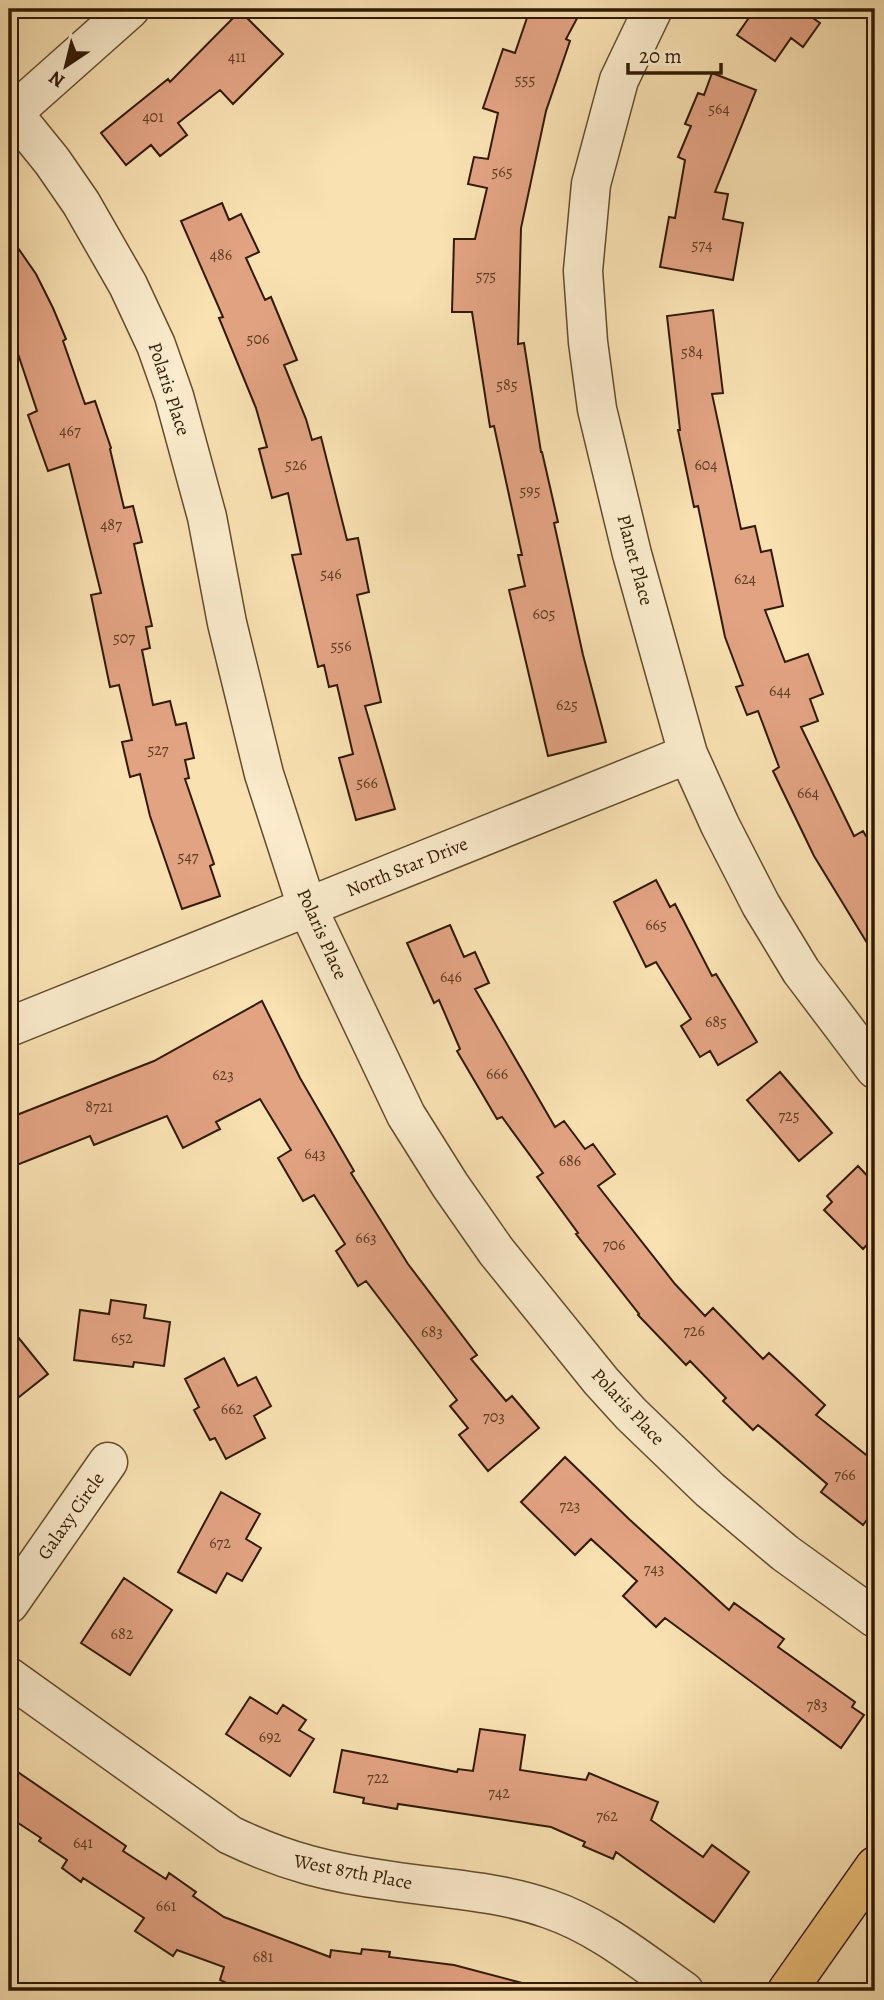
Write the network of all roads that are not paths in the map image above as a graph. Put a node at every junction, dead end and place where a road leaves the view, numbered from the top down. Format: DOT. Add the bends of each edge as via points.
graph roads {
  1 [pos="131,9"];
  2 [pos="653,9"];
  3 [pos="11,111"];
  4 [pos="688,754"];
  5 [pos="307,907"];
  6 [pos="9,1027"];
  7 [pos="875,1069"];
  8 [pos="108,1462"];
  9 [pos="9,1604"];
  10 [pos="875,1618"];
  11 [pos="9,1677"];
  12 [pos="875,1866"];
  13 [pos="684,1991"];
  14 [pos="787,1991"];
  1 -- 3 [label="street"];
  2 -- 4 [label="street, Planet Place" via="619,80 591,184 583,271 597,409"];
  3 -- 5 [label="street, Polaris Place" via="81,204 156,345 207,517 264,774"];
  4 -- 5 [label="street, North Star Drive"];
  4 -- 7 [label="street, Planet Place" via="761,905 801,971"];
  5 -- 6 [label="street, North Star Drive"];
  5 -- 10 [label="street, Polaris Place" via="406,1115 496,1251 631,1414 766,1538"];
  8 -- 9 [label="street, Galaxy Circle"];
  11 -- 13 [label="street, West 87th Place" via="230,1835 269,1854 339,1873 492,1893 547,1908 580,1921"];
  12 -- 14 [label="main road"];
}
